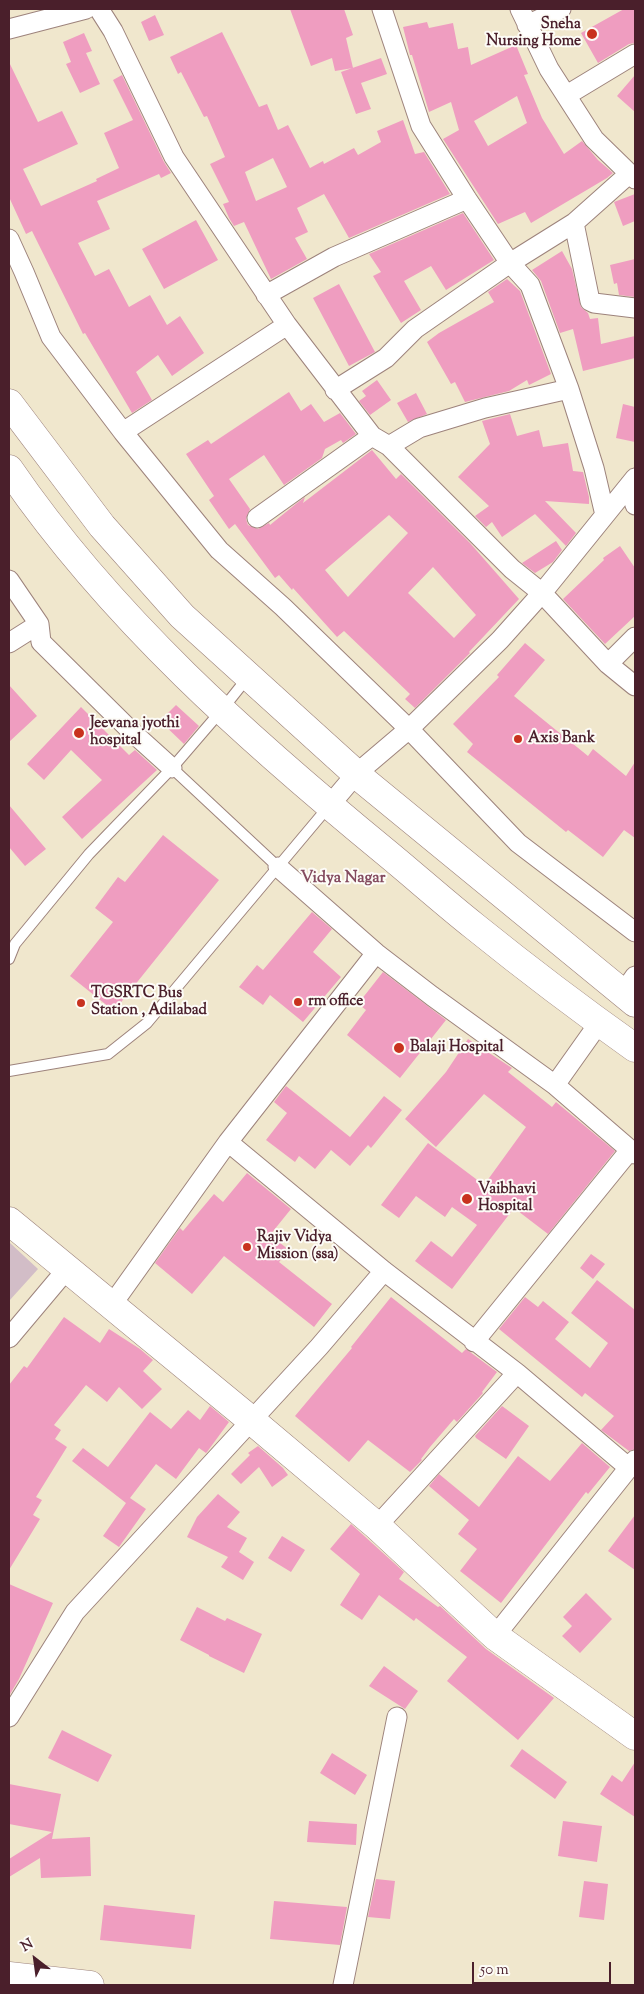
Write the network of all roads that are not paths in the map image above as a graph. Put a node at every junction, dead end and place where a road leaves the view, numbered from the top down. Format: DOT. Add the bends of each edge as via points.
graph roads {
  1 [pos="86,9"];
  2 [pos="99,9"];
  3 [pos="382,9"];
  4 [pos="561,9"];
  5 [pos="523,17"];
  6 [pos="9,29"];
  7 [pos="635,54"];
  8 [pos="566,95"];
  9 [pos="632,176"];
  10 [pos="467,199"];
  11 [pos="574,223"];
  12 [pos="9,239"];
  13 [pos="510,263"];
  14 [pos="266,295"];
  15 [pos="635,308"];
  16 [pos="286,325"];
  17 [pos="570,389"];
  18 [pos="335,390"];
  19 [pos="9,403"];
  20 [pos="123,432"];
  21 [pos="372,436"];
  22 [pos="388,446"];
  23 [pos="9,469"];
  24 [pos="633,481"];
  25 [pos="635,505"];
  26 [pos="605,515"];
  27 [pos="257,518"];
  28 [pos="9,580"];
  29 [pos="542,592"];
  30 [pos="39,624"];
  31 [pos="635,637"];
  32 [pos="9,644"];
  33 [pos="608,664"];
  34 [pos="248,677"];
  35 [pos="635,686"];
  36 [pos="221,711"];
  37 [pos="409,729"];
  38 [pos="172,768"];
  39 [pos="356,774"];
  40 [pos="329,806"];
  41 [pos="278,867"];
  42 [pos="635,932"];
  43 [pos="376,953"];
  44 [pos="9,959"];
  45 [pos="631,991"];
  46 [pos="599,1023"];
  47 [pos="635,1048"];
  48 [pos="9,1071"];
  49 [pos="555,1085"];
  50 [pos="228,1142"];
  51 [pos="632,1152"];
  52 [pos="9,1221"];
  53 [pos="66,1269"];
  54 [pos="384,1270"];
  55 [pos="111,1306"];
  56 [pos="9,1338"];
  57 [pos="474,1342"];
  58 [pos="517,1374"];
  59 [pos="251,1420"];
  60 [pos="632,1463"];
  61 [pos="377,1526"];
  62 [pos="495,1636"];
  63 [pos="9,1717"];
  64 [pos="397,1717"];
  65 [pos="635,1736"];
  66 [pos="9,1976"];
  67 [pos="90,1985"];
  68 [pos="343,1985"];
  1 -- 6 [label="street"];
  2 -- 14 [label="street" via="174,156"];
  3 -- 10 [label="street" via="421,126"];
  4 -- 5 [label="street"];
  5 -- 8 [label="street"];
  7 -- 8 [label="street"];
  8 -- 9 [label="street" via="594,139"];
  9 -- 11 [label="street"];
  10 -- 13 [label="street"];
  10 -- 14 [label="street" via="334,257"];
  11 -- 13 [label="street"];
  11 -- 15 [label="street" via="590,301"];
  12 -- 20 [label="street" via="50,337"];
  13 -- 17 [label="street" via="530,285"];
  13 -- 18 [label="street" via="415,329 386,358"];
  14 -- 16 [label="street"];
  16 -- 18 [label="street"];
  16 -- 20 [label="street"];
  17 -- 22 [label="street" via="485,408 419,428"];
  17 -- 26 [label="street"];
  18 -- 21 [label="street"];
  19 -- 34 [label="main road" via="102,526 182,616"];
  20 -- 37 [label="street" via="219,550"];
  21 -- 22 [label="street"];
  21 -- 27 [label="street"];
  22 -- 29 [label="street" via="512,569"];
  23 -- 36 [label="main road" via="30,501 116,604"];
  24 -- 25 [label="street"];
  24 -- 26 [label="street"];
  26 -- 29 [label="street"];
  28 -- 30 [label="street"];
  29 -- 33 [label="street"];
  29 -- 37 [label="street" via="500,640"];
  30 -- 32 [label="street"];
  30 -- 38 [label="street" via="41,642"];
  31 -- 33 [label="street"];
  33 -- 35 [label="street"];
  34 -- 36 [label="lane"];
  34 -- 39 [label="main road"];
  36 -- 38 [label="lane"];
  36 -- 40 [label="main road"];
  37 -- 39 [label="street"];
  37 -- 42 [label="street" via="518,843"];
  38 -- 41 [label="lane"];
  38 -- 44 [label="lane" via="89,854 15,944"];
  39 -- 40 [label="street"];
  39 -- 45 [label="main road"];
  40 -- 41 [label="lane"];
  40 -- 46 [label="main road" via="474,926"];
  41 -- 43 [label="street"];
  41 -- 48 [label="lane" via="147,1023 108,1054"];
  43 -- 49 [label="street"];
  43 -- 50 [label="street"];
  46 -- 47 [label="main road"];
  46 -- 49 [label="street"];
  49 -- 51 [label="street"];
  50 -- 54 [label="street"];
  50 -- 55 [label="street"];
  51 -- 57 [label="street"];
  52 -- 53 [label="main road"];
  53 -- 55 [label="main road"];
  53 -- 56 [label="street"];
  54 -- 57 [label="street"];
  54 -- 59 [label="street"];
  55 -- 59 [label="main road"];
  57 -- 58 [label="street"];
  58 -- 60 [label="street"];
  58 -- 61 [label="street"];
  59 -- 61 [label="main road"];
  59 -- 63 [label="street" via="75,1612"];
  60 -- 62 [label="street"];
  61 -- 62 [label="main road"];
  62 -- 65 [label="main road"];
  64 -- 68 [label="street"];
  66 -- 67 [label="main road"];
}
